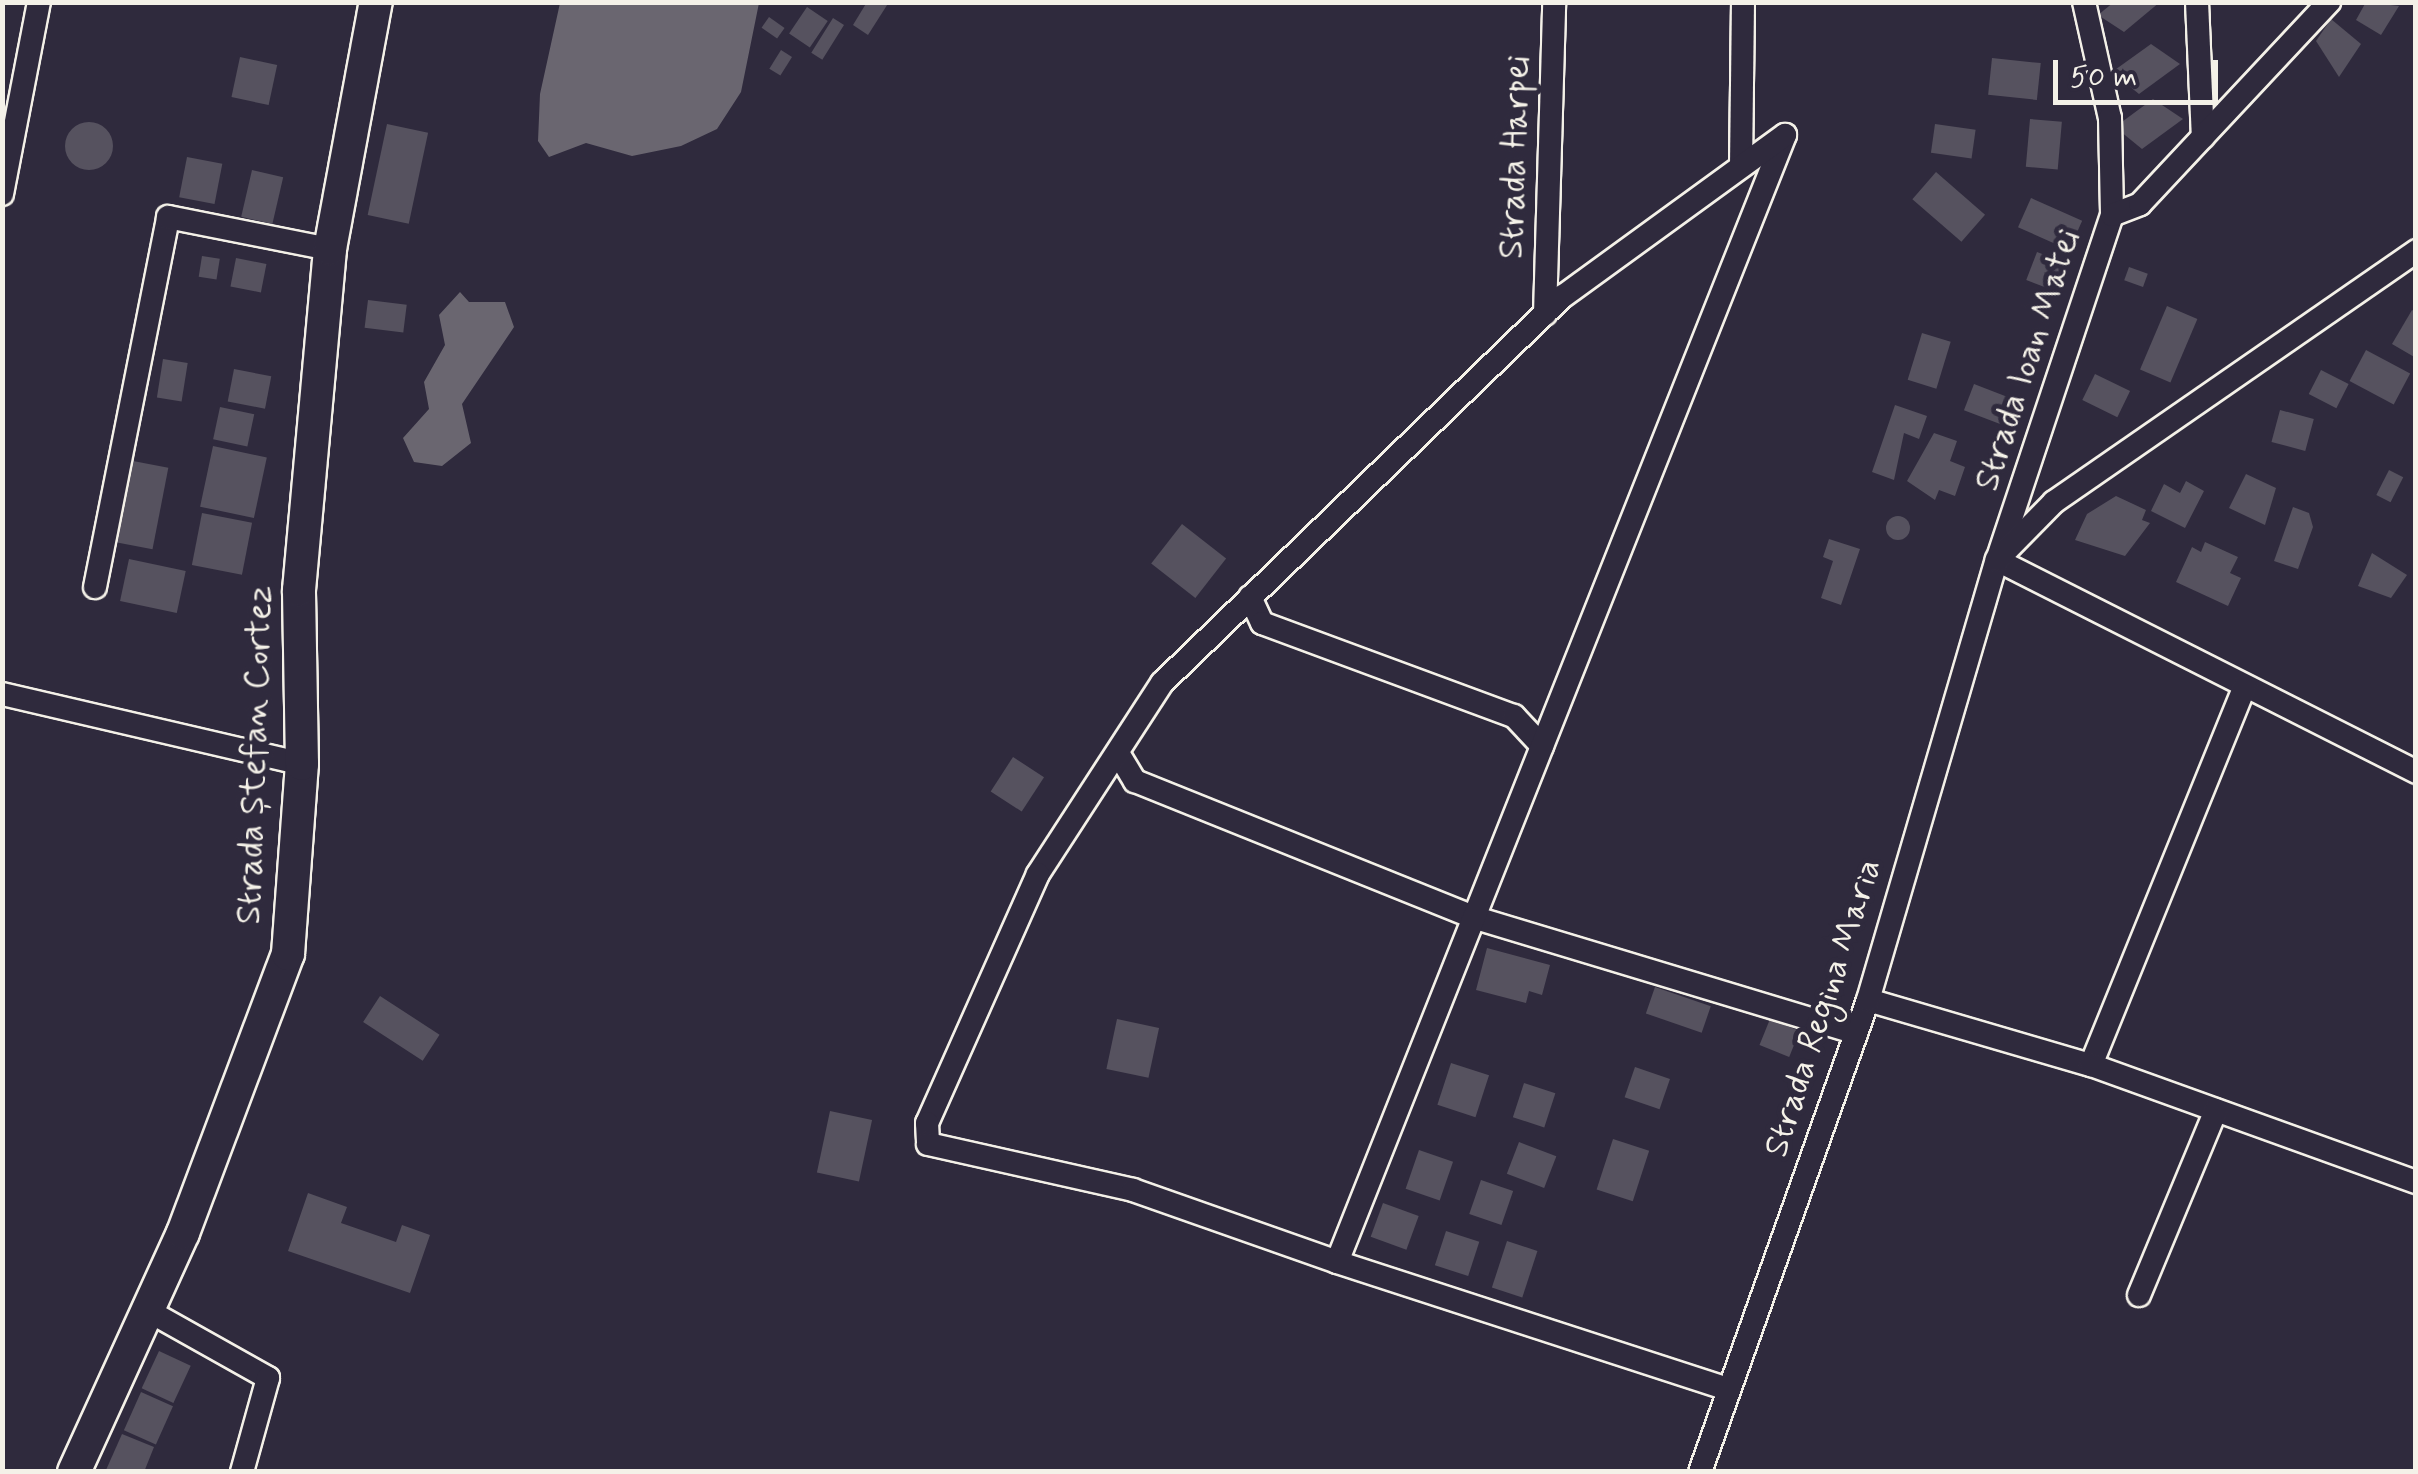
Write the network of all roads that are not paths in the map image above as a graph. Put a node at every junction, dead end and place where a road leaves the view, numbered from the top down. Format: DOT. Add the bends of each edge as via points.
graph roads {
  1 [pos="39,2"];
  2 [pos="376,2"];
  3 [pos="1554,2"];
  4 [pos="1743,2"];
  5 [pos="2084,2"];
  6 [pos="2197,2"];
  7 [pos="2330,2"];
  8 [pos="2202,137"];
  9 [pos="1741,166"];
  10 [pos="2,194"];
  11 [pos="2112,215"];
  12 [pos="330,250"];
  13 [pos="2416,251"];
  14 [pos="1545,314"];
  15 [pos="1998,560"];
  16 [pos="95,587"];
  17 [pos="1250,597"];
  18 [pos="2245,686"];
  19 [pos="2,694"];
  20 [pos="1542,746"];
  21 [pos="1118,753"];
  22 [pos="302,764"];
  23 [pos="2416,772"];
  24 [pos="1479,919"];
  25 [pos="1868,1000"];
  26 [pos="1856,1034"];
  27 [pos="2091,1064"];
  28 [pos="2216,1110"];
  29 [pos="2416,1182"];
  30 [pos="1337,1262"];
  31 [pos="2139,1294"];
  32 [pos="147,1310"];
  33 [pos="1729,1389"];
  34 [pos="74,1472"];
  35 [pos="242,1472"];
  36 [pos="1700,1472"];
  1 -- 10 [label="street"];
  2 -- 12 [label="street, Strada Ștefan Cortez"];
  3 -- 14 [label="street, Strada Harpei"];
  4 -- 9 [label="street"];
  5 -- 11 [label="street, Strada Ioan Matei" via="2110,118"];
  6 -- 8 [label="street"];
  7 -- 8 [label="street"];
  8 -- 11 [label="street" via="2140,204"];
  9 -- 14 [label="street"];
  9 -- 20 [label="street" via="1785,135"];
  11 -- 15 [label="street, Strada Ioan Matei"];
  12 -- 16 [label="street" via="168,217"];
  12 -- 22 [label="street, Strada Ștefan Cortez" via="299,590"];
  13 -- 15 [label="street, Strada Regina Maria" via="2054,502"];
  14 -- 17 [label="street"];
  15 -- 18 [label="street"];
  15 -- 25 [label="street, Strada Regina Maria"];
  17 -- 20 [label="street" via="1262,623 1514,716"];
  17 -- 21 [label="street" via="1162,683"];
  18 -- 23 [label="street"];
  18 -- 27 [label="street"];
  19 -- 22 [label="street"];
  20 -- 24 [label="street"];
  21 -- 24 [label="street" via="1135,781"];
  21 -- 30 [label="street" via="993,962 927,1123 928,1144 1133,1190"];
  22 -- 32 [label="street, Strada Ștefan Cortez" via="288,954 272,1013"];
  24 -- 26 [label="street"];
  24 -- 30 [label="street"];
  25 -- 26 [label="street, Strada Regina Maria"];
  25 -- 27 [label="street"];
  26 -- 33 [label="street, Strada Regina Maria"];
  27 -- 28 [label="street"];
  28 -- 29 [label="street"];
  28 -- 31 [label="street"];
  30 -- 33 [label="street"];
  32 -- 34 [label="street, Strada Ștefan Cortez"];
  32 -- 35 [label="street" via="268,1378"];
  33 -- 36 [label="street, Strada Regina Maria"];
}
